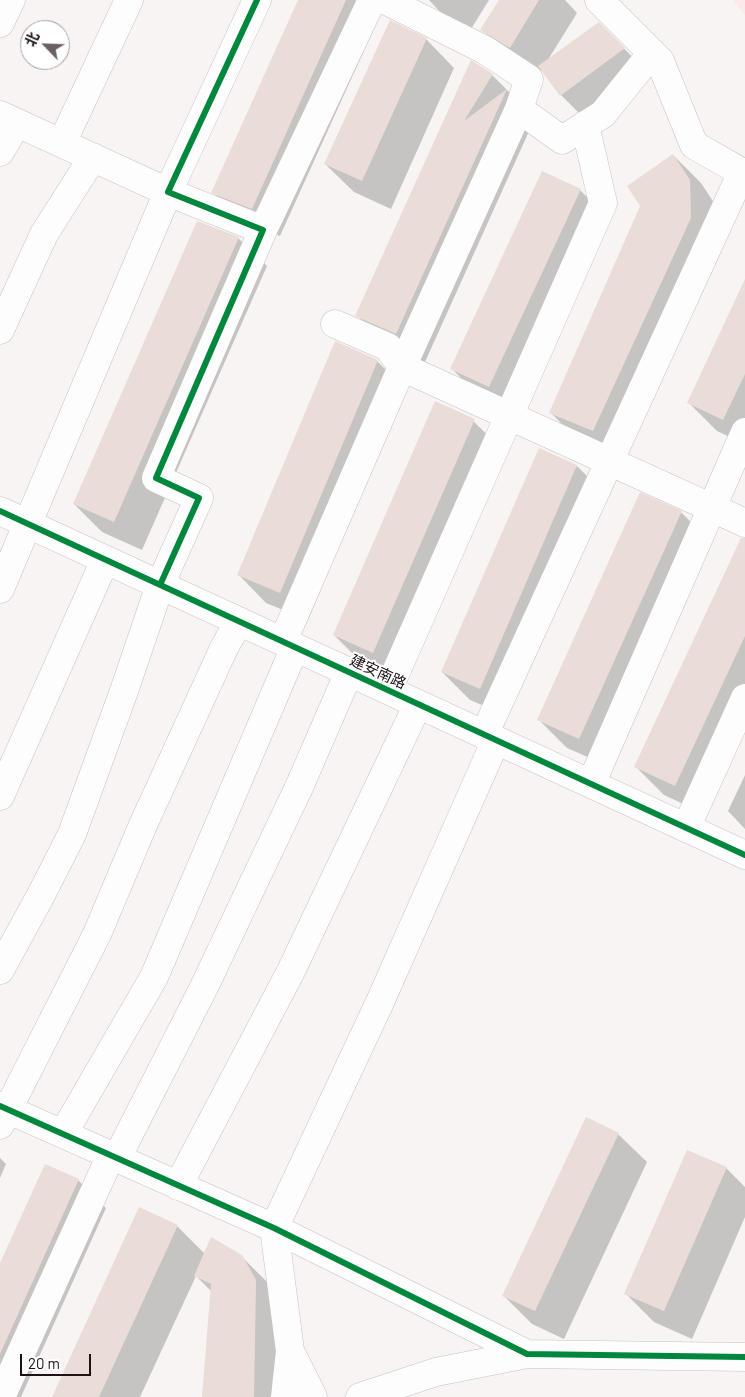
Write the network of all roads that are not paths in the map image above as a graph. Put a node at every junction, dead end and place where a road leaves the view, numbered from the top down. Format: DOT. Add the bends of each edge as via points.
graph roads {
  1 [pos="11,0"];
  2 [pos="129,0"];
  3 [pos="257,0"];
  4 [pos="372,0"];
  5 [pos="386,0"];
  6 [pos="599,0"];
  7 [pos="0,23"];
  8 [pos="652,53"];
  9 [pos="519,109"];
  10 [pos="8,119"];
  11 [pos="585,125"];
  12 [pos="62,144"];
  13 [pos="0,152"];
  14 [pos="93,157"];
  15 [pos="744,173"];
  16 [pos="168,192"];
  17 [pos="263,230"];
  18 [pos="335,324"];
  19 [pos="0,330"];
  20 [pos="402,367"];
  21 [pos="509,415"];
  22 [pos="745,432"];
  23 [pos="610,461"];
  24 [pos="712,508"];
  25 [pos="0,512"];
  26 [pos="745,523"];
  27 [pos="28,524"];
  28 [pos="105,560"];
  29 [pos="160,585"];
  30 [pos="0,589"];
  31 [pos="238,621"];
  32 [pos="289,644"];
  33 [pos="349,672"];
  34 [pos="388,690"];
  35 [pos="745,698"];
  36 [pos="418,704"];
  37 [pos="490,737"];
  38 [pos="590,784"];
  39 [pos="0,796"];
  40 [pos="686,828"];
  41 [pos="745,855"];
  42 [pos="0,970"];
  43 [pos="2,1114"];
  44 [pos="63,1134"];
  45 [pos="114,1157"];
  46 [pos="178,1186"];
  47 [pos="274,1228"];
  48 [pos="290,1351"];
  49 [pos="527,1354"];
  50 [pos="745,1357"];
  51 [pos="1,1397"];
  52 [pos="285,1397"];
  53 [pos="313,1397"];
  54 [pos="360,1397"];
  1 -- 7 [label="street"];
  2 -- 12 [label="street"];
  3 -- 16 [label="street"];
  4 -- 17 [label="street"];
  5 -- 9 [label="street" via="484,50 529,80"];
  6 -- 8 [label="street"];
  8 -- 11 [label="street" via="603,114"];
  8 -- 15 [label="street" via="660,61 694,145"];
  9 -- 11 [label="street" via="562,140"];
  9 -- 20 [label="street"];
  10 -- 12 [label="street"];
  10 -- 13 [label="street"];
  11 -- 21 [label="street" via="603,203"];
  12 -- 14 [label="street"];
  14 -- 16 [label="street"];
  14 -- 19 [label="street" via="44,234"];
  15 -- 23 [label="street"];
  16 -- 17 [label="street"];
  16 -- 27 [label="street"];
  17 -- 29 [label="street" via="156,478 199,498"];
  18 -- 20 [label="street" via="388,347"];
  20 -- 21 [label="street"];
  20 -- 32 [label="street"];
  21 -- 23 [label="street"];
  21 -- 34 [label="street"];
  22 -- 24 [label="street"];
  23 -- 24 [label="street"];
  23 -- 37 [label="street"];
  24 -- 26 [label="street"];
  24 -- 38 [label="street"];
  25 -- 27 [label="street, 建安南路"];
  27 -- 28 [label="street, 建安南路"];
  27 -- 30 [label="street"];
  28 -- 29 [label="street, 建安南路"];
  28 -- 39 [label="street"];
  29 -- 31 [label="street, 建安南路"];
  29 -- 42 [label="street" via="72,834"];
  31 -- 32 [label="street, 建安南路"];
  31 -- 43 [label="street" via="147,816 97,934"];
  32 -- 33 [label="street, 建安南路"];
  32 -- 44 [label="street" via="154,977"];
  33 -- 34 [label="street, 建安南路"];
  33 -- 45 [label="street" via="300,786 204,987"];
  34 -- 36 [label="street, 建安南路"];
  35 -- 40 [label="street"];
  36 -- 37 [label="street, 建安南路"];
  36 -- 46 [label="street" via="291,970"];
  37 -- 38 [label="street, 建安南路"];
  37 -- 47 [label="street" via="379,1004"];
  38 -- 40 [label="street, 建安南路"];
  40 -- 41 [label="street, 建安南路"];
  43 -- 44 [label="street"];
  44 -- 45 [label="street"];
  45 -- 46 [label="street"];
  45 -- 51 [label="street"];
  46 -- 47 [label="street"];
  47 -- 48 [label="street"];
  47 -- 49 [label="street"];
  48 -- 52 [label="street"];
  48 -- 53 [label="street"];
  49 -- 50 [label="street"];
  49 -- 54 [label="street" via="436,1372"];
}
